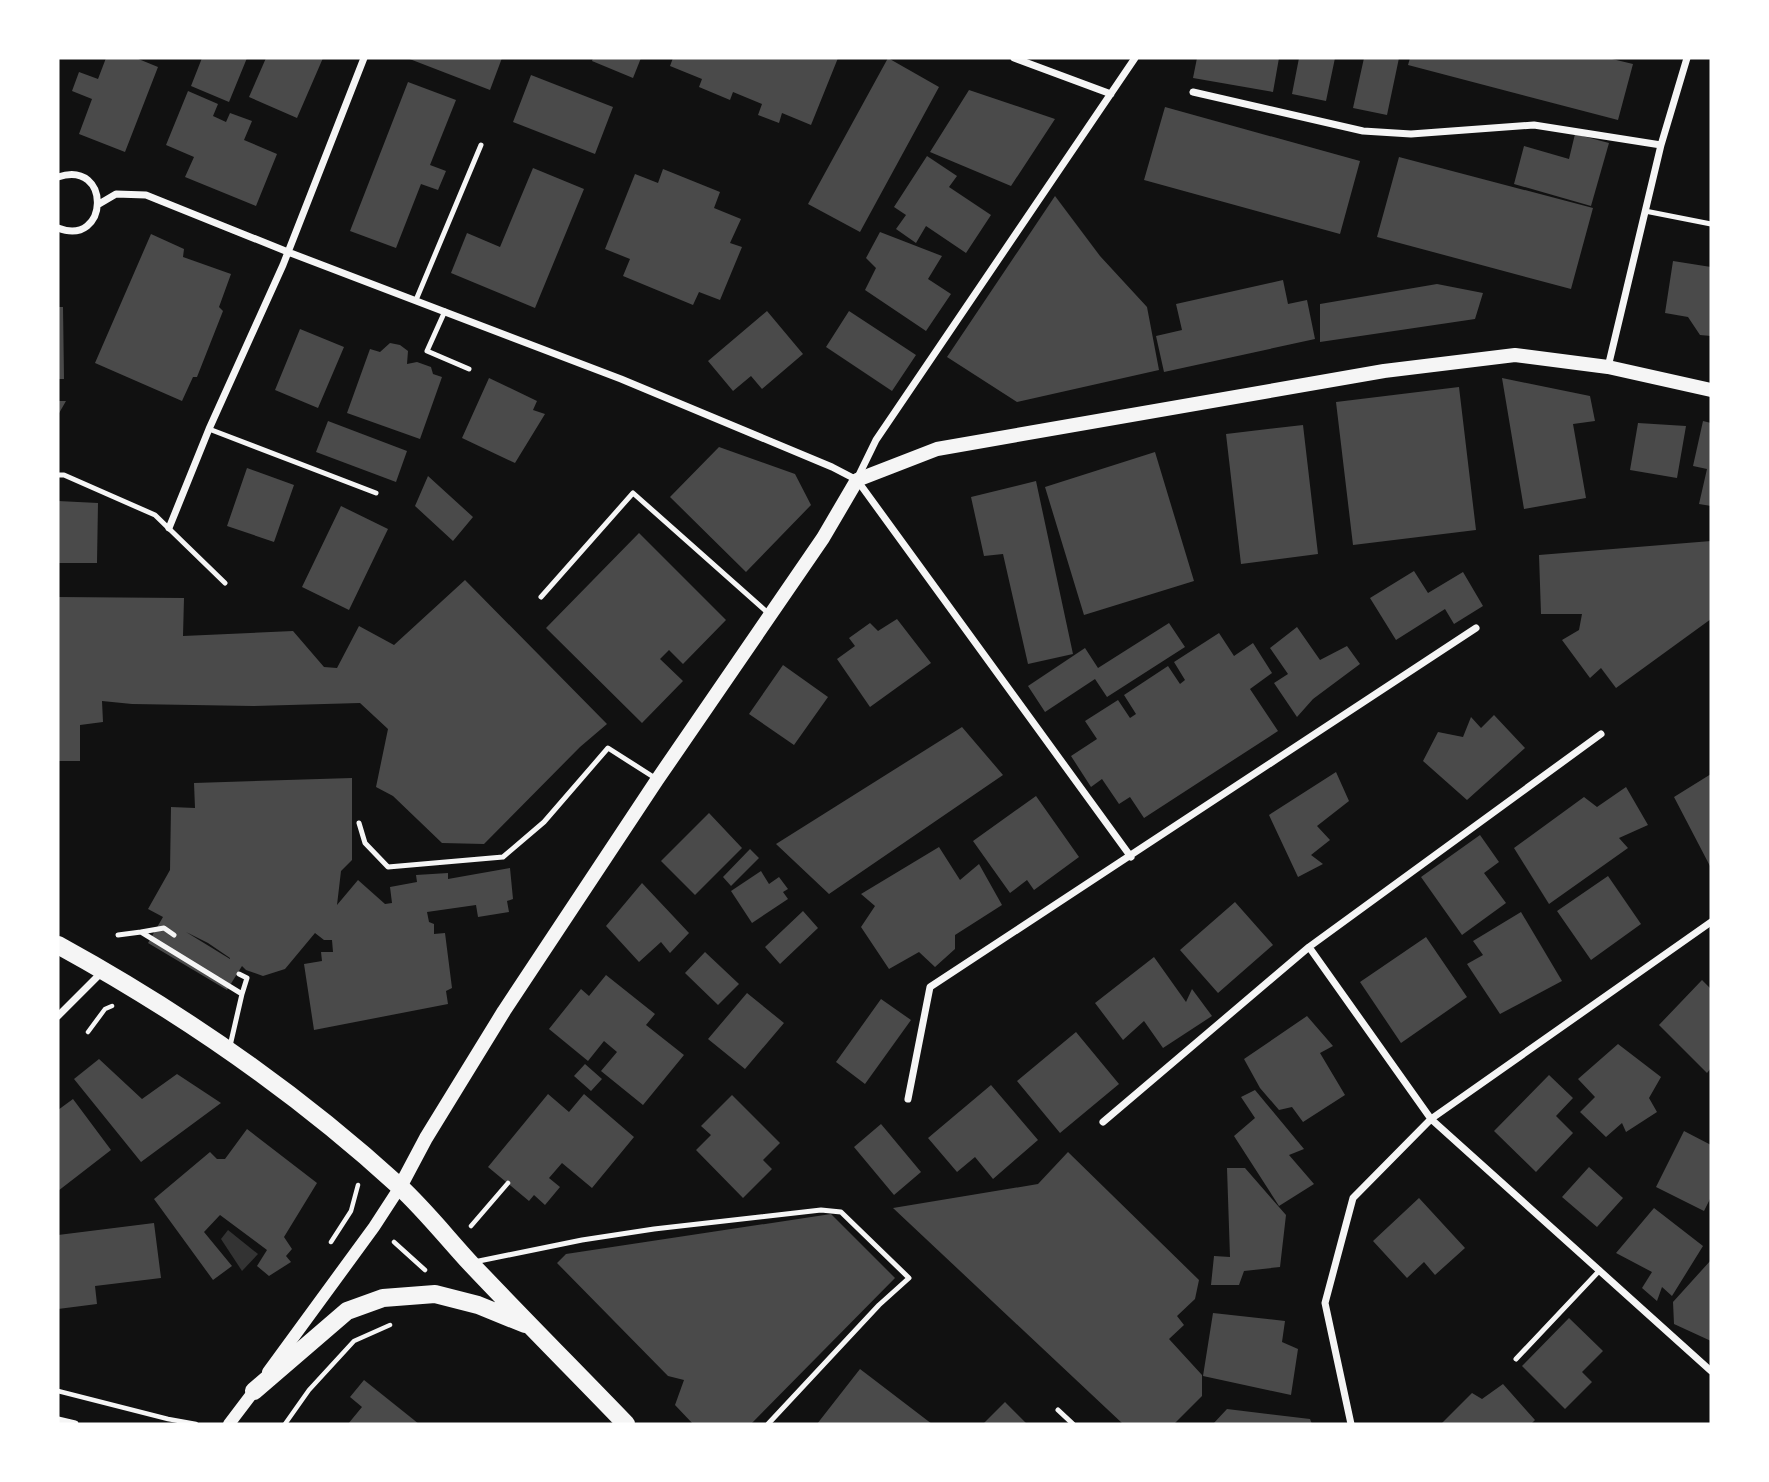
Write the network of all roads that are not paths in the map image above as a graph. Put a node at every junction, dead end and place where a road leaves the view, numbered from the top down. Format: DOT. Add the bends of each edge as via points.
graph roads {
  1 [pos="364,58"];
  2 [pos="1014,58"];
  3 [pos="1135,58"];
  4 [pos="1687,58"];
  5 [pos="1193,92"];
  6 [pos="1111,94"];
  7 [pos="481,145"];
  8 [pos="1661,145"];
  9 [pos="58,177"];
  10 [pos="99,204"];
  11 [pos="1645,211"];
  12 [pos="1711,225"];
  13 [pos="58,228"];
  14 [pos="288,252"];
  15 [pos="416,300"];
  16 [pos="444,311"];
  17 [pos="1608,367"];
  18 [pos="469,369"];
  19 [pos="1711,390"];
  20 [pos="209,429"];
  21 [pos="58,475"];
  22 [pos="857,480"];
  23 [pos="376,493"];
  24 [pos="169,528"];
  25 [pos="225,583"];
  26 [pos="541,597"];
  27 [pos="771,615"];
  28 [pos="1476,628"];
  29 [pos="1601,734"];
  30 [pos="657,780"];
  31 [pos="359,823"];
  32 [pos="1131,857"];
  33 [pos="1711,922"];
  34 [pos="141,932"];
  35 [pos="118,935"];
  36 [pos="174,935"];
  37 [pos="58,945"];
  38 [pos="1309,947"];
  39 [pos="103,970"];
  40 [pos="239,974"];
  41 [pos="243,994"];
  42 [pos="58,1016"];
  43 [pos="229,1049"];
  44 [pos="908,1099"];
  45 [pos="1431,1119"];
  46 [pos="1103,1122"];
  47 [pos="400,1187"];
  48 [pos="471,1263"];
  49 [pos="1601,1270"];
  50 [pos="533,1327"];
  51 [pos="1516,1359"];
  52 [pos="1711,1371"];
  53 [pos="254,1391"];
  54 [pos="1058,1409"];
  55 [pos="58,1420"];
  56 [pos="75,1424"];
  57 [pos="229,1424"];
  58 [pos="626,1424"];
  59 [pos="768,1424"];
  60 [pos="1073,1424"];
  61 [pos="1351,1424"];
  1 -- 14 [label="street"];
  2 -- 6 [label="street"];
  3 -- 6 [label="street"];
  4 -- 8 [label="street"];
  5 -- 8 [label="street" via="1363,131 1411,134 1534,125"];
  6 -- 22 [label="street" via="876,440"];
  7 -- 15 [label="lane"];
  8 -- 11 [label="street"];
  9 -- 10 [label="street" via="68,174 86,179"];
  10 -- 13 [label="street" via="94,218 83,228 69,232"];
  10 -- 14 [label="street" via="116,194 146,195"];
  11 -- 12 [label="lane"];
  11 -- 17 [label="street"];
  14 -- 15 [label="street"];
  14 -- 20 [label="street"];
  15 -- 16 [label="street"];
  16 -- 18 [label="lane" via="427,351"];
  16 -- 22 [label="street" via="621,379"];
  17 -- 19 [label="main road"];
  17 -- 22 [label="main road" via="1515,355 1384,371 937,449"];
  20 -- 23 [label="lane"];
  20 -- 24 [label="street"];
  21 -- 24 [label="lane" via="155,515"];
  22 -- 27 [label="main road"];
  22 -- 32 [label="street"];
  24 -- 25 [label="lane"];
  26 -- 27 [label="lane" via="633,493"];
  27 -- 30 [label="main road"];
  28 -- 32 [label="street"];
  29 -- 38 [label="street"];
  30 -- 31 [label="lane" via="608,748 544,822 503,857 388,867 365,843"];
  30 -- 47 [label="main road" via="503,1011"];
  32 -- 44 [label="street" via="930,987"];
  33 -- 45 [label="street"];
  34 -- 35 [label="lane"];
  34 -- 36 [label="lane" via="164,928"];
  34 -- 41 [label="lane"];
  37 -- 39 [label="main road"];
  38 -- 45 [label="street"];
  38 -- 46 [label="street"];
  39 -- 42 [label="street"];
  39 -- 43 [label="main road"];
  40 -- 41 [label="lane" via="247,978"];
  41 -- 43 [label="lane"];
  43 -- 47 [label="main road"];
  45 -- 49 [label="street"];
  45 -- 61 [label="street" via="1353,1198 1325,1303"];
  47 -- 48 [label="main road"];
  47 -- 53 [label="street"];
  48 -- 50 [label="main road"];
  48 -- 59 [label="lane" via="653,1229 821,1210 841,1212 909,1278"];
  49 -- 51 [label="lane"];
  49 -- 52 [label="street"];
  50 -- 53 [label="main road" via="435,1294 383,1298 347,1311"];
  50 -- 58 [label="main road"];
  53 -- 57 [label="street"];
  54 -- 60 [label="lane"];
  55 -- 56 [label="street"];
}
